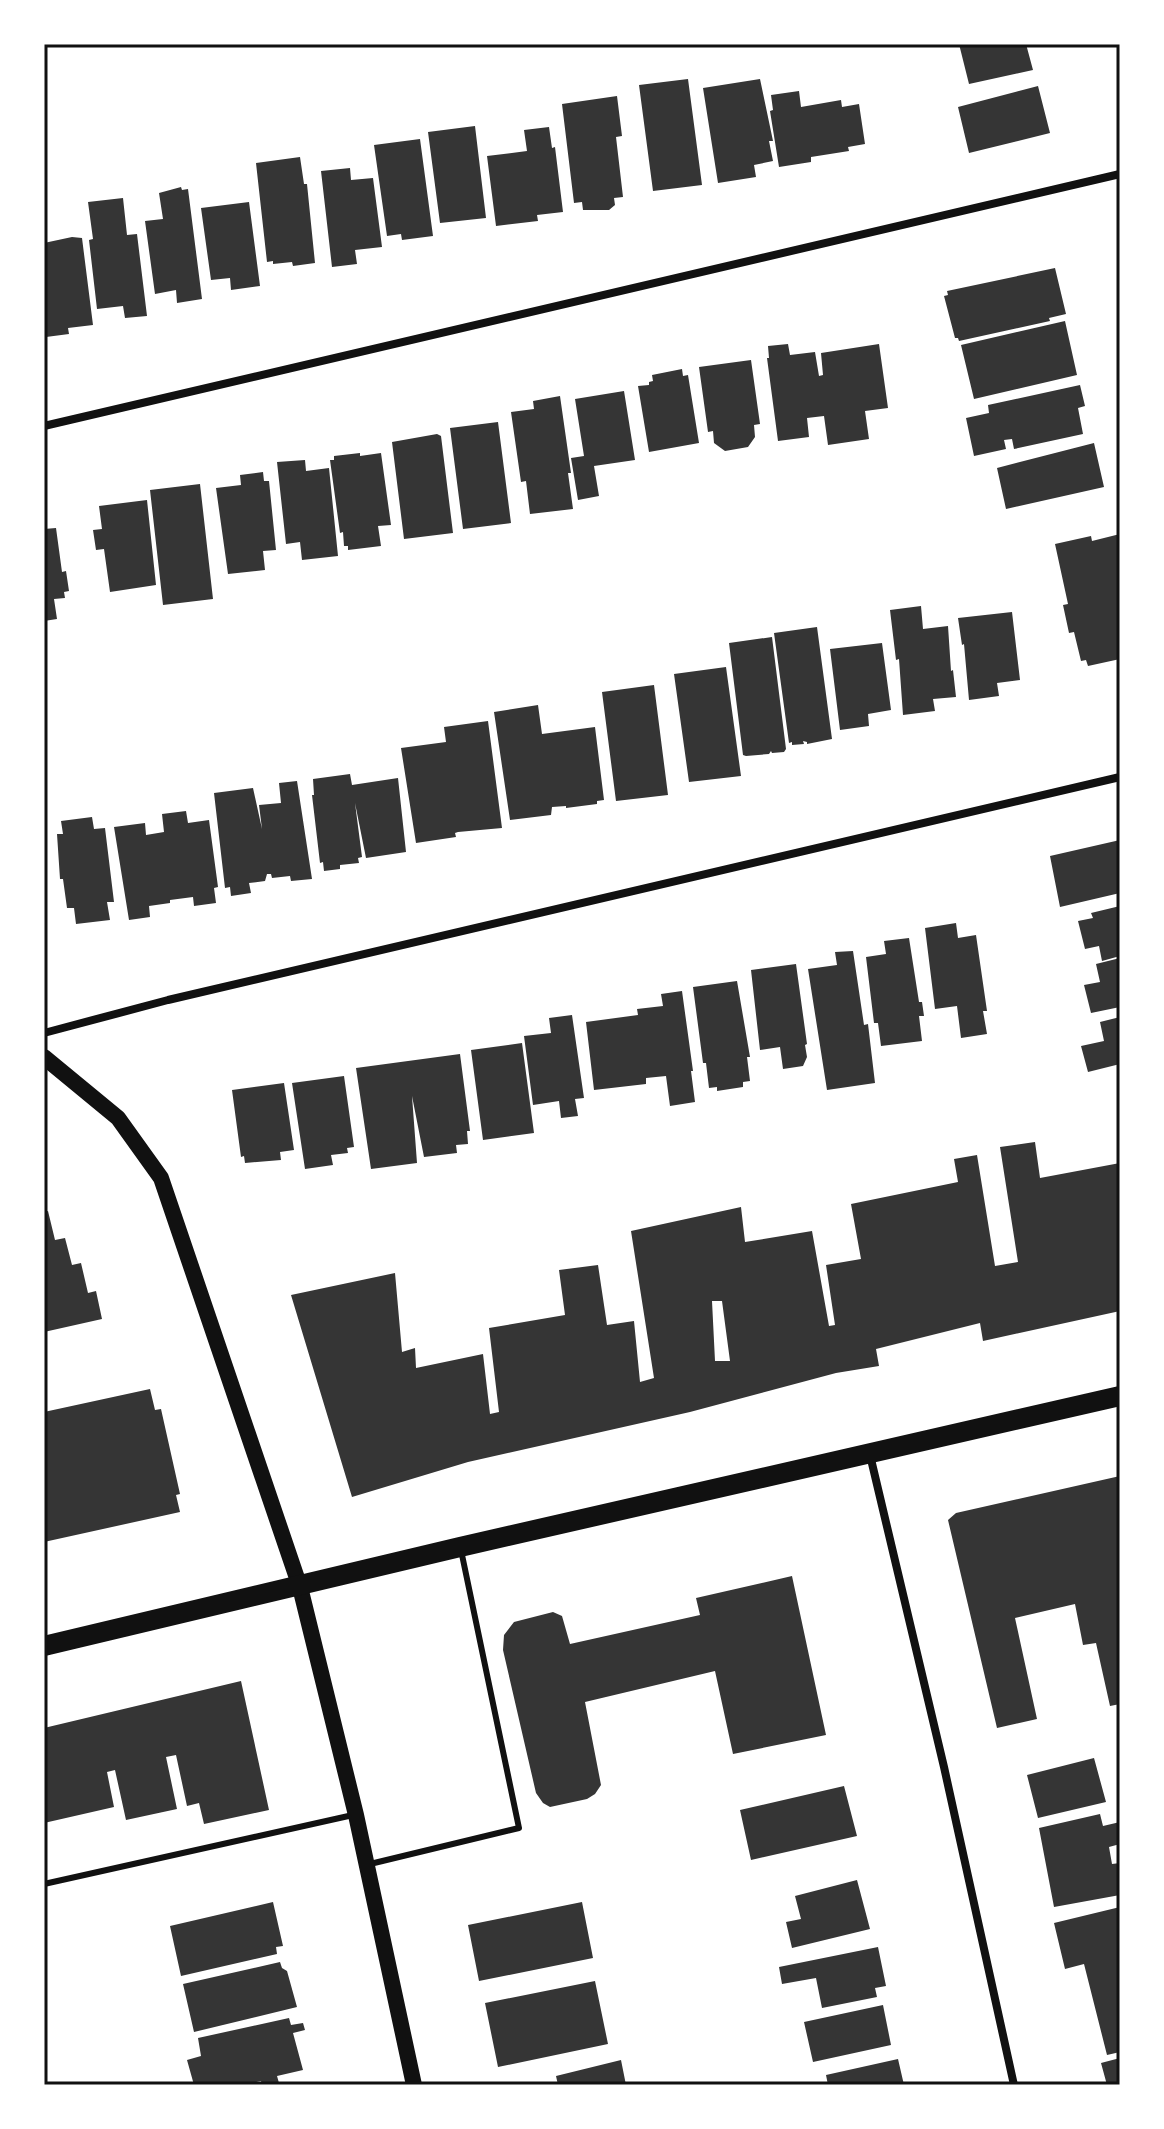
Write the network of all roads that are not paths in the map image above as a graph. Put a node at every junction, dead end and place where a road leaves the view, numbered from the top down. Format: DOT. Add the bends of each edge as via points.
graph roads {
  1 [pos="1120,174"];
  2 [pos="44,426"];
  3 [pos="1120,777"];
  4 [pos="44,1033"];
  5 [pos="44,1057"];
  6 [pos="1120,1396"];
  7 [pos="870,1455"];
  8 [pos="460,1547"];
  9 [pos="300,1587"];
  10 [pos="44,1646"];
  11 [pos="356,1815"];
  12 [pos="366,1865"];
  13 [pos="44,1884"];
  14 [pos="414,2085"];
  15 [pos="1014,2085"];
  1 -- 2 [label="street"];
  3 -- 4 [label="street"];
  5 -- 9 [label="main road" via="118,1118 161,1178"];
  6 -- 7 [label="main road"];
  7 -- 8 [label="main road"];
  7 -- 15 [label="street"];
  8 -- 9 [label="main road"];
  8 -- 12 [label="lane" via="519,1828"];
  9 -- 10 [label="main road"];
  9 -- 11 [label="main road"];
  11 -- 12 [label="main road"];
  11 -- 13 [label="lane"];
  12 -- 14 [label="main road"];
}
